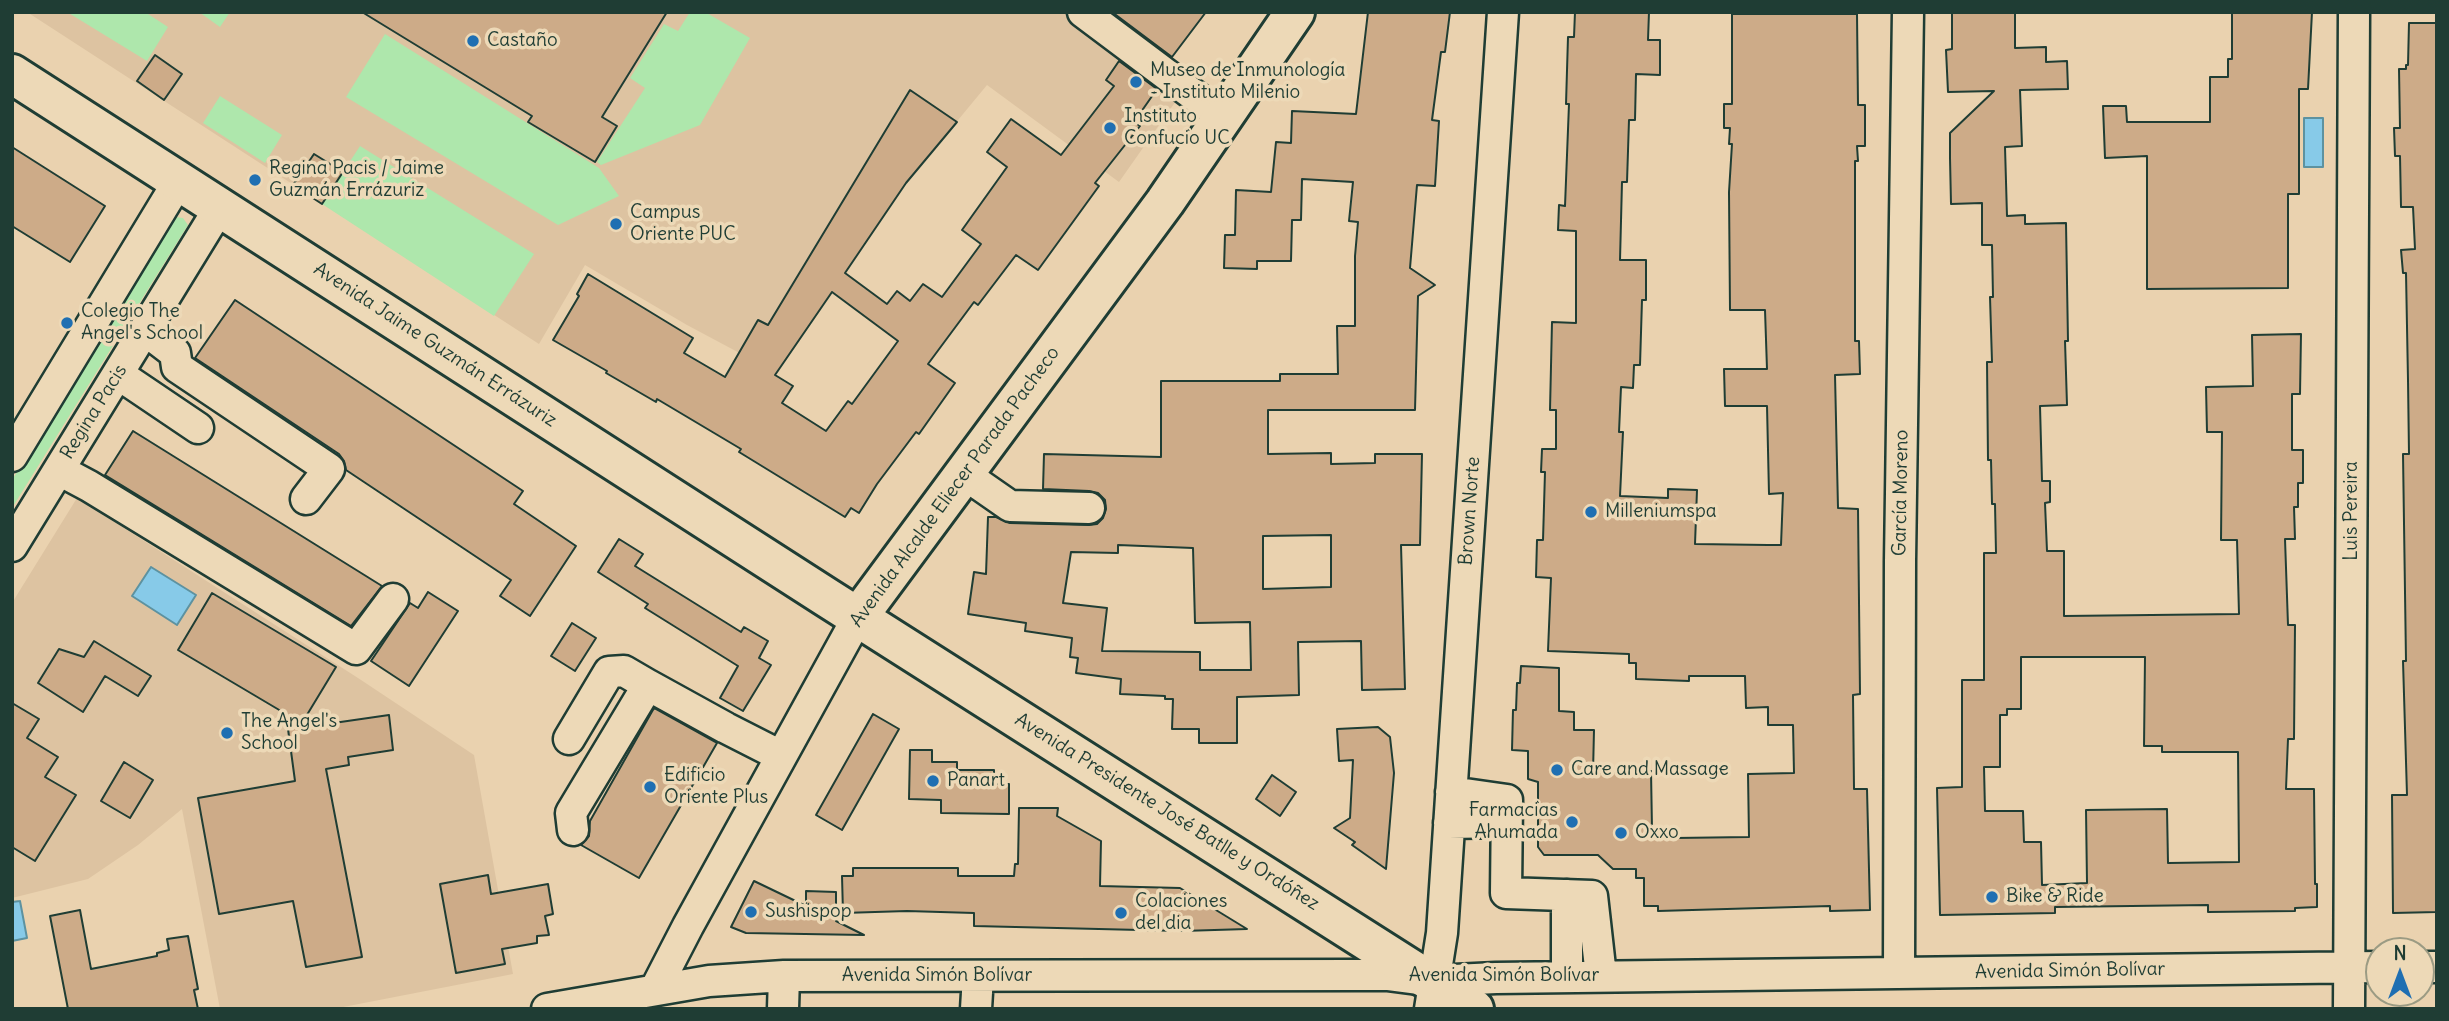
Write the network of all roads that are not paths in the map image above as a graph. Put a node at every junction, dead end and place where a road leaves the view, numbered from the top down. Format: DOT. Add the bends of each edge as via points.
graph roads {
  1 [pos="1083,12"];
  2 [pos="1296,12"];
  3 [pos="1503,12"];
  4 [pos="1908,12"];
  5 [pos="2354,12"];
  6 [pos="12,74"];
  7 [pos="1223,117"];
  8 [pos="178,181"];
  9 [pos="220,207"];
  10 [pos="145,330"];
  11 [pos="118,374"];
  12 [pos="198,428"];
  13 [pos="12,456"];
  14 [pos="59,470"];
  15 [pos="964,474"];
  16 [pos="306,499"];
  17 [pos="1089,508"];
  18 [pos="12,546"];
  19 [pos="393,599"];
  20 [pos="858,617"];
  21 [pos="648,685"];
  22 [pos="569,739"];
  23 [pos="781,756"];
  24 [pos="1451,792"];
  25 [pos="1507,811"];
  26 [pos="1449,823"];
  27 [pos="573,830"];
  28 [pos="1580,895"];
  29 [pos="2365,967"];
  30 [pos="2349,968"];
  31 [pos="1899,973"];
  32 [pos="784,976"];
  33 [pos="978,976"];
  34 [pos="1601,976"];
  35 [pos="1567,977"];
  36 [pos="656,988"];
  37 [pos="1432,995"];
  38 [pos="547,1009"];
  39 [pos="783,1009"];
  40 [pos="976,1009"];
  41 [pos="1474,1009"];
  42 [pos="2349,1009"];
  1 -- 7 [label="street"];
  2 -- 7 [label="main road, Avenida Alcalde Eliecer Parada Pacheco"];
  3 -- 24 [label="street, Brown Norte"];
  4 -- 31 [label="street, García Moreno"];
  5 -- 30 [label="street, Luis Pereira"];
  6 -- 8 [label="main road, Avenida Jaime Guzmán Errázuriz"];
  7 -- 15 [label="main road, Avenida Alcalde Eliecer Parada Pacheco"];
  8 -- 9 [label="main road, Avenida Jaime Guzmán Errázuriz"];
  8 -- 13 [label="street"];
  9 -- 10 [label="street, Regina Pacis"];
  9 -- 20 [label="main road, Avenida Jaime Guzmán Errázuriz"];
  10 -- 11 [label="street, Regina Pacis"];
  10 -- 16 [label="street" via="175,353 177,367 329,469"];
  11 -- 12 [label="street"];
  11 -- 14 [label="street, Regina Pacis"];
  14 -- 18 [label="street, Regina Pacis"];
  14 -- 19 [label="street" via="356,649"];
  15 -- 17 [label="street" via="1010,506"];
  15 -- 20 [label="main road, Avenida Alcalde Eliecer Parada Pacheco"];
  20 -- 23 [label="street, Avenida Alcalde Eliecer Parada Pacheco"];
  20 -- 37 [label="main road, Avenida Presidente José Batlle y Ordóñez"];
  21 -- 22 [label="street" via="624,671 609,672"];
  21 -- 23 [label="street"];
  21 -- 27 [label="street" via="571,813"];
  23 -- 36 [label="street, Avenida Alcalde Eliecer Parada Pacheco"];
  24 -- 25 [label="street"];
  24 -- 26 [label="street, Brown Norte"];
  25 -- 26 [label="street"];
  25 -- 28 [label="street" via="1506,893"];
  26 -- 37 [label="street, Brown Norte" via="1442,933"];
  28 -- 34 [label="street"];
  28 -- 35 [label="street"];
  29 -- 30 [label="street, Avenida Simón Bolívar"];
  30 -- 31 [label="street, Avenida Simón Bolívar"];
  30 -- 42 [label="street, Luis Pereira"];
  31 -- 34 [label="street, Avenida Simón Bolívar"];
  32 -- 33 [label="street, Avenida Simón Bolívar"];
  32 -- 36 [label="street, Avenida Simón Bolívar"];
  32 -- 39 [label="street"];
  33 -- 37 [label="street, Avenida Simón Bolívar" via="1376,975"];
  33 -- 40 [label="street"];
  34 -- 35 [label="street, Avenida Simón Bolívar"];
  35 -- 37 [label="street, Avenida Simón Bolívar"];
  36 -- 38 [label="street, Avenida Simón Bolívar"];
  37 -- 41 [label="main road, Avenida Presidente José Batlle y Ordóñez"];
}
